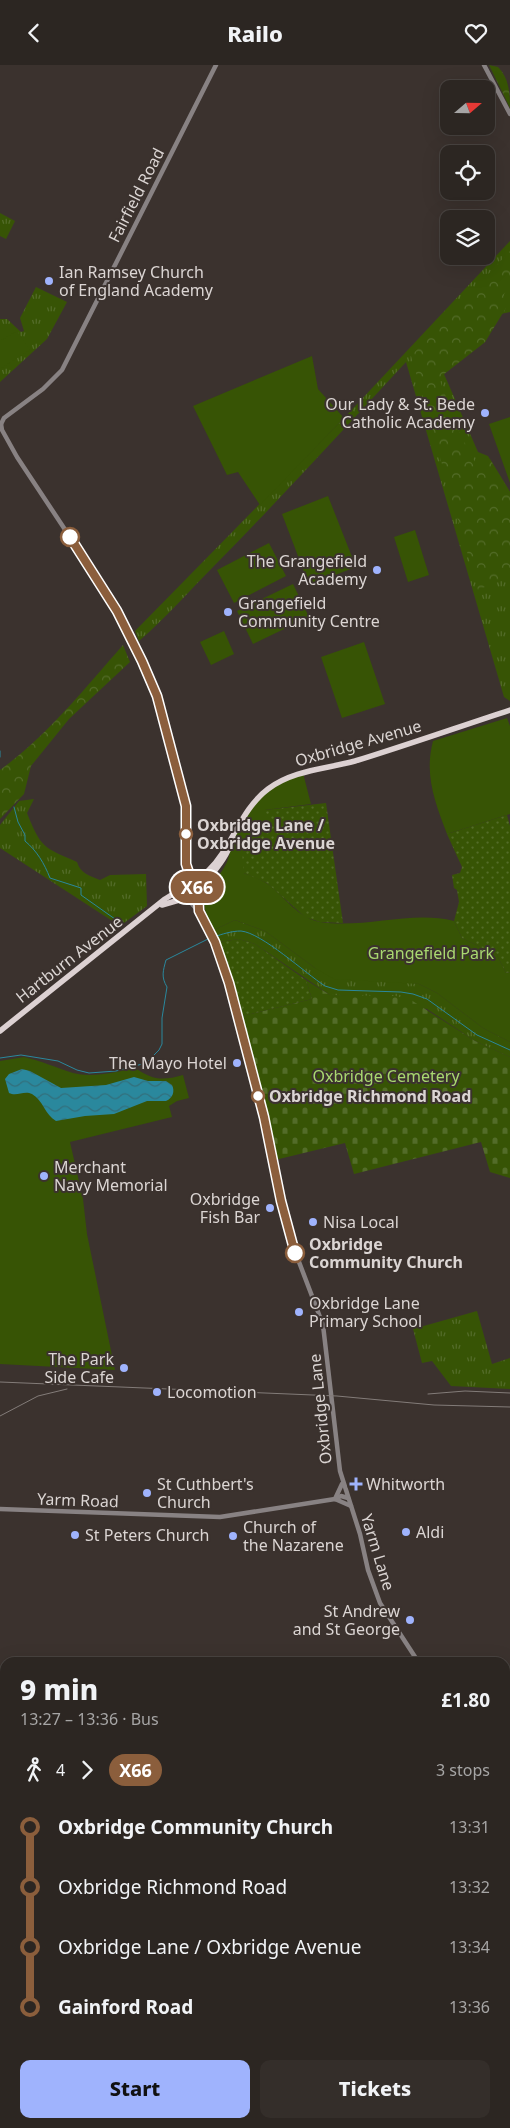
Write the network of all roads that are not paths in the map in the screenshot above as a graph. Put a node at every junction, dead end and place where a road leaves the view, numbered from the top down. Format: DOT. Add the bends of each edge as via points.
graph roads {
  1 [pos="216,65"];
  2 [pos="484,65"];
  3 [pos="510,114"];
  4 [pos="0,424"];
  5 [pos="510,710"];
  6 [pos="235,832"];
  7 [pos="186,864"];
  8 [pos="192,882"];
  9 [pos="181,888"];
  10 [pos="197,893"];
  11 [pos="186,898"];
  12 [pos="156,908"];
  13 [pos="199,911"];
  14 [pos="0,1031"];
  15 [pos="343,1483"];
  16 [pos="348,1498"];
  17 [pos="334,1499"];
  18 [pos="351,1506"];
  19 [pos="0,1509"];
  20 [pos="415,1657"];
  1 -- 4 [label="street, Fairfield Road" via="62,370 43,389 4,417"];
  2 -- 3 [label="street"];
  4 -- 7 [label="street" via="17,457 103,587 149,677 186,806"];
  5 -- 6 [label="main road, Oxbridge Avenue" via="357,760 292,775 267,790 251,806"];
  6 -- 8 [label="main road, Oxbridge Avenue" via="208,871"];
  6 -- 10 [label="main road, Oxbridge Avenue" via="218,868"];
  7 -- 8 [label="street"];
  7 -- 9 [label="street"];
  8 -- 9 [label="main road" via="186,882"];
  8 -- 10 [label="main road" via="196,884"];
  9 -- 11 [label="main road"];
  9 -- 12 [label="main road, Hartburn Avenue"];
  10 -- 11 [label="main road"];
  10 -- 13 [label="street"];
  11 -- 12 [label="main road, Hartburn Avenue" via="175,899"];
  11 -- 13 [label="street"];
  12 -- 14 [label="main road, Hartburn Avenue"];
  13 -- 15 [label="street, Oxbridge Lane" via="212,934 229,983 287,1225 323,1325"];
  15 -- 16 [label="street, Oxbridge Lane"];
  15 -- 17 [label="street"];
  16 -- 17 [label="street, Yarm Road"];
  16 -- 18 [label="street, Yarm Lane"];
  17 -- 18 [label="street"];
  17 -- 19 [label="street, Yarm Road" via="218,1517"];
  18 -- 20 [label="street, Yarm Lane" via="380,1603"];
}
